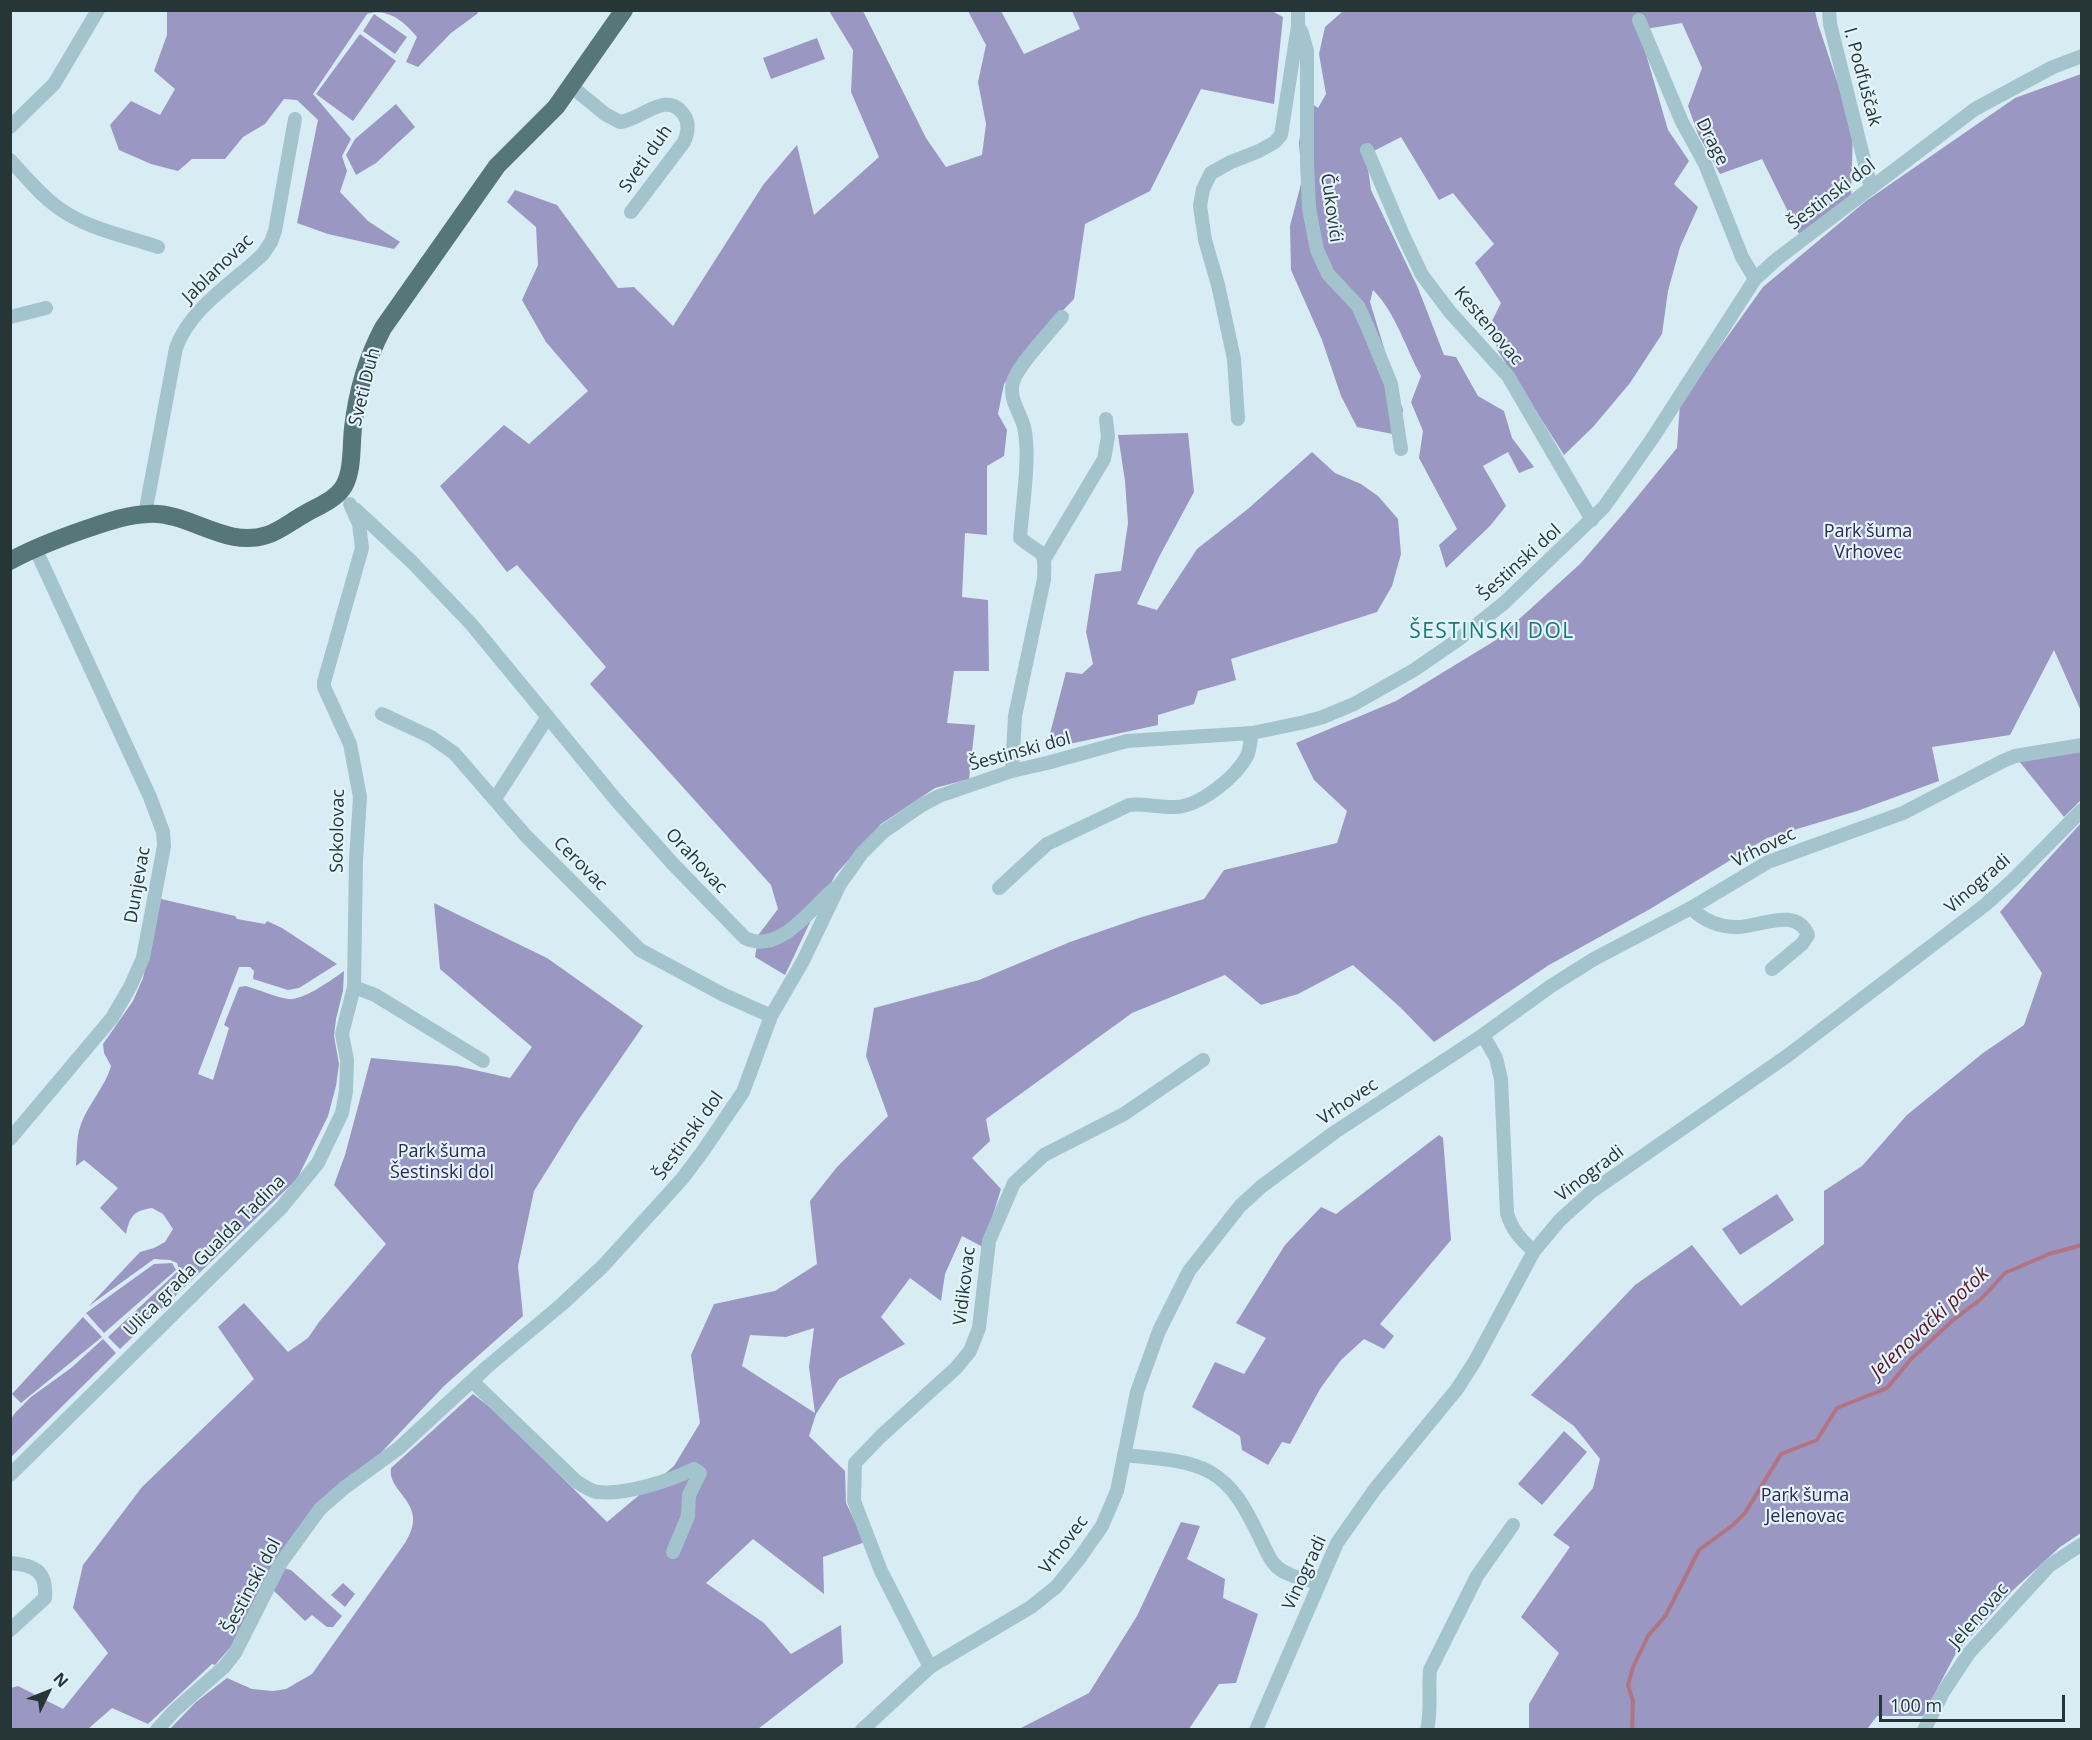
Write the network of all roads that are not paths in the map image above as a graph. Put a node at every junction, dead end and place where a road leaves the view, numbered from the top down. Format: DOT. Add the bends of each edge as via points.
graph roads {
  1 [pos="98,10"];
  2 [pos="624,10"];
  3 [pos="1298,10"];
  4 [pos="1829,10"];
  5 [pos="1639,20"];
  6 [pos="1298,26"];
  7 [pos="2082,56"];
  8 [pos="571,86"];
  9 [pos="295,119"];
  10 [pos="10,127"];
  11 [pos="1367,150"];
  12 [pos="10,160"];
  13 [pos="1871,188"];
  14 [pos="631,212"];
  15 [pos="158,247"];
  16 [pos="1755,279"];
  17 [pos="46,308"];
  18 [pos="10,317"];
  19 [pos="1062,317"];
  20 [pos="1106,418"];
  21 [pos="1238,419"];
  22 [pos="1401,449"];
  23 [pos="344,499"];
  24 [pos="145,514"];
  25 [pos="1592,520"];
  26 [pos="35,548"];
  27 [pos="1045,558"];
  28 [pos="10,561"];
  29 [pos="382,714"];
  30 [pos="546,718"];
  31 [pos="1252,733"];
  32 [pos="2082,746"];
  33 [pos="1012,771"];
  34 [pos="495,798"];
  35 [pos="2082,810"];
  36 [pos="840,884"];
  37 [pos="999,888"];
  38 [pos="1691,908"];
  39 [pos="1772,969"];
  40 [pos="354,987"];
  41 [pos="771,1016"];
  42 [pos="1483,1035"];
  43 [pos="1203,1060"];
  44 [pos="483,1061"];
  45 [pos="10,1139"];
  46 [pos="1534,1251"];
  47 [pos="472,1381"];
  48 [pos="1124,1455"];
  49 [pos="10,1475"];
  50 [pos="1513,1525"];
  51 [pos="2082,1544"];
  52 [pos="673,1552"];
  53 [pos="10,1563"];
  54 [pos="1318,1583"];
  55 [pos="10,1630"];
  56 [pos="930,1667"];
  57 [pos="157,1730"];
  58 [pos="862,1730"];
  59 [pos="1256,1730"];
  60 [pos="1427,1730"];
  61 [pos="1924,1730"];
  1 -- 10 [label="street" via="54,84"];
  2 -- 8 [label="main road, Sveti Duh"];
  3 -- 6 [label="street, Čukovići"];
  4 -- 13 [label="street, I. Podfuščak"];
  5 -- 16 [label="street, Drage"];
  6 -- 21 [label="street, Čukovići" via="1281,135 1259,152 1211,172 1200,206 1234,359"];
  6 -- 22 [label="street, Čukovići" via="1307,51 1309,208 1317,250 1328,274 1358,306 1368,328 1391,384"];
  7 -- 13 [label="street, Šestinski dol" via="2052,67 1975,109"];
  8 -- 14 [label="street, Sveti duh" via="615,120 626,121 667,104 679,109 687,121 684,142"];
  8 -- 23 [label="main road, Sveti Duh" via="549,114 496,166 383,328 366,368"];
  9 -- 24 [label="street, Jablanovac" via="271,242 182,332"];
  11 -- 25 [label="street, Kestenovac" via="1422,274 1450,312 1508,376"];
  12 -- 15 [label="street" via="59,209 84,222"];
  13 -- 16 [label="street, Šestinski dol"];
  16 -- 25 [label="street, Šestinski dol" via="1652,439"];
  17 -- 18 [label="street"];
  19 -- 27 [label="street" via="1014,380 1011,397 1024,426 1026,451 1020,538"];
  20 -- 27 [label="street" via="1104,459"];
  23 -- 24 [label="main road" via="268,535 255,537 231,536 177,517"];
  23 -- 30 [label="street, Orahovac" via="472,625"];
  23 -- 40 [label="street, Sokolovac" via="359,524 362,548 324,687 350,744 360,797"];
  24 -- 26 [label="main road" via="111,520"];
  25 -- 31 [label="street, Šestinski dol" via="1504,603 1414,670 1323,717"];
  26 -- 28 [label="main road"];
  26 -- 45 [label="street, Dunjevac" via="150,797 164,846 143,958 130,987 112,1018"];
  27 -- 33 [label="street" via="1015,716"];
  29 -- 34 [label="street, Cerovac" via="431,737 454,753"];
  30 -- 34 [label="street"];
  30 -- 36 [label="street, Orahovac" via="672,863 745,938 755,943 785,933"];
  31 -- 33 [label="street, Šestinski dol" via="1127,741"];
  31 -- 37 [label="street" via="1248,754 1216,789 1195,802 1179,807 1129,805 1047,844"];
  32 -- 38 [label="street, Vrhovec" via="2015,756 1903,813 1768,862"];
  33 -- 36 [label="street, Šestinski dol" via="922,805 883,832"];
  34 -- 41 [label="street, Cerovac" via="526,836 640,950"];
  35 -- 46 [label="street, Vinogradi" via="1985,905 1788,1056 1577,1203"];
  36 -- 41 [label="street, Šestinski dol"];
  38 -- 39 [label="street" via="1701,918 1735,927 1797,921 1808,935"];
  38 -- 42 [label="street, Vrhovec" via="1565,977"];
  40 -- 44 [label="street" via="375,995"];
  40 -- 49 [label="street, Ulica grada Gualda Tadina" via="342,1034 347,1060 342,1113 318,1163 281,1208"];
  41 -- 47 [label="street, Šestinski dol" via="743,1092 682,1179 603,1266"];
  42 -- 46 [label="street" via="1496,1058 1501,1079 1507,1213 1518,1238"];
  42 -- 48 [label="street, Vrhovec" via="1282,1169 1240,1206 1190,1271 1159,1330 1137,1392"];
  43 -- 56 [label="street, Vidikovac" via="1124,1114 1044,1155 1014,1184 989,1241 979,1328 970,1351 855,1463 854,1501 880,1571"];
  46 -- 54 [label="street, Vinogradi" via="1457,1389 1375,1489 1337,1543"];
  47 -- 52 [label="street" via="577,1482 596,1492 633,1490 694,1469 700,1473"];
  47 -- 57 [label="street, Šestinski dol" via="399,1448 320,1509 280,1564 236,1653"];
  48 -- 54 [label="street" via="1209,1471 1243,1505 1276,1566"];
  48 -- 56 [label="street, Vrhovec" via="1116,1491 1102,1526 1056,1587 1031,1607"];
  50 -- 60 [label="street" via="1477,1576 1431,1670"];
  51 -- 61 [label="street, Jelenovac" via="2049,1566 1969,1653"];
  53 -- 55 [label="street" via="38,1570 46,1587 45,1598"];
  54 -- 59 [label="street, Vinogradi"];
  56 -- 58 [label="street, Vrhovec"];
}
